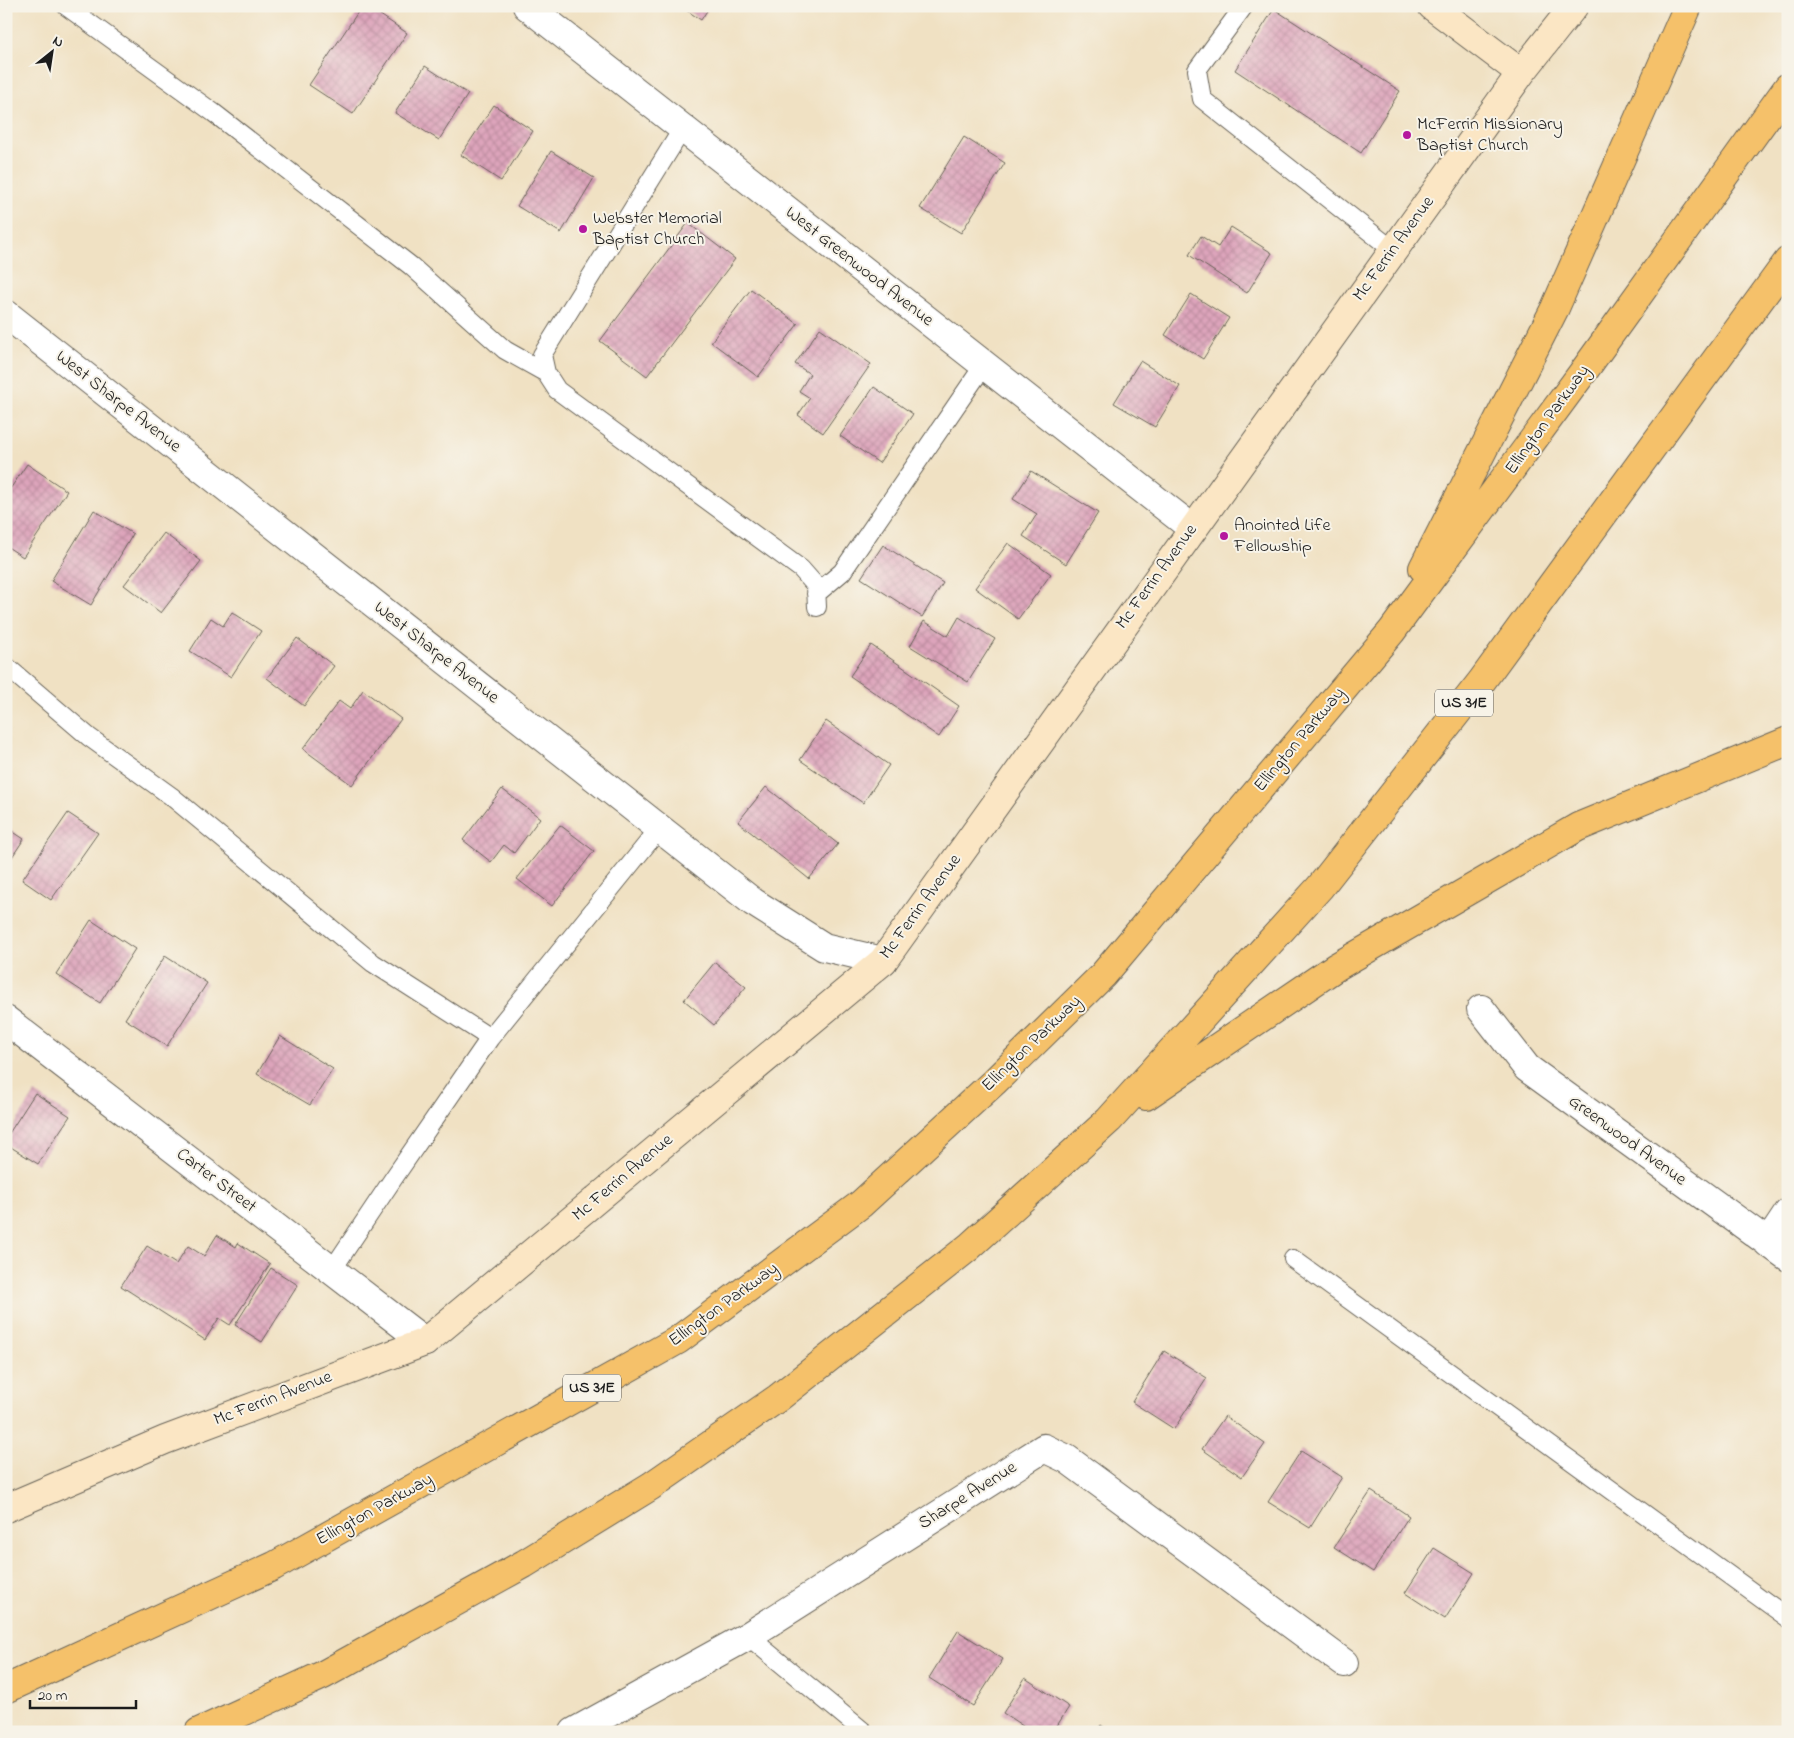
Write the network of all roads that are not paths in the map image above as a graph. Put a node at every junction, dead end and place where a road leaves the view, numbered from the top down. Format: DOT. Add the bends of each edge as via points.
graph roads {
  1 [pos="66,6"];
  2 [pos="527,6"];
  3 [pos="1244,6"];
  4 [pos="1432,6"];
  5 [pos="1574,6"];
  6 [pos="1688,6"];
  7 [pos="1521,73"];
  8 [pos="1788,87"];
  9 [pos="683,128"];
  10 [pos="1393,250"];
  11 [pos="1788,262"];
  12 [pos="6,314"];
  13 [pos="984,365"];
  14 [pos="546,373"];
  15 [pos="1192,528"];
  16 [pos="1392,631"];
  17 [pos="6,666"];
  18 [pos="1788,741"];
  19 [pos="659,829"];
  20 [pos="883,961"];
  21 [pos="1481,1009"];
  22 [pos="6,1020"];
  23 [pos="490,1038"];
  24 [pos="1109,1120"];
  25 [pos="1788,1213"];
  26 [pos="1778,1250"];
  27 [pos="1293,1259"];
  28 [pos="332,1270"];
  29 [pos="425,1342"];
  30 [pos="6,1508"];
  31 [pos="1788,1618"];
  32 [pos="748,1636"];
  33 [pos="1344,1663"];
  34 [pos="6,1689"];
  35 [pos="199,1732"];
  36 [pos="574,1732"];
  37 [pos="864,1732"];
  1 -- 14 [label="lane" via="214,113 411,266 506,350"];
  2 -- 9 [label="street, West Greenwood Avenue"];
  3 -- 10 [label="lane" via="1196,70 1202,99"];
  4 -- 7 [label="street"];
  5 -- 7 [label="street, Mc Ferrin Avenue"];
  6 -- 16 [label="highway" via="1555,308"];
  7 -- 10 [label="street, Mc Ferrin Avenue"];
  8 -- 16 [label="highway, Ellington Parkway / US 31E"];
  9 -- 13 [label="street, West Greenwood Avenue"];
  9 -- 14 [label="lane" via="542,354"];
  10 -- 15 [label="street, Mc Ferrin Avenue"];
  11 -- 24 [label="highway, US 31E" via="1481,682 1338,864"];
  12 -- 19 [label="street, West Sharpe Avenue"];
  13 -- 14 [label="lane" via="842,572 817,600 816,586 801,569 557,390"];
  13 -- 15 [label="street, West Greenwood Avenue"];
  15 -- 20 [label="street, Mc Ferrin Avenue"];
  16 -- 34 [label="highway, Ellington Parkway / US 31E" via="1103,975 994,1082 861,1204 678,1340 274,1566"];
  17 -- 23 [label="lane" via="89,737 171,796 373,964"];
  18 -- 24 [label="highway" via="1578,827 1336,967"];
  19 -- 20 [label="street, West Sharpe Avenue" via="753,902 824,947"];
  19 -- 23 [label="lane"];
  20 -- 29 [label="street, Mc Ferrin Avenue"];
  21 -- 26 [label="street, Greenwood Avenue" via="1527,1068"];
  22 -- 28 [label="street, Carter Street"];
  23 -- 28 [label="lane"];
  24 -- 35 [label="highway, US 31E" via="969,1248 778,1398 651,1486 524,1564 349,1660"];
  25 -- 26 [label="street"];
  27 -- 31 [label="lane"];
  28 -- 29 [label="street, Carter Street"];
  29 -- 30 [label="street, Mc Ferrin Avenue" via="165,1440"];
  32 -- 33 [label="street, Sharpe Avenue" via="1044,1448 1067,1459"];
  32 -- 36 [label="street, Sharpe Avenue"];
  32 -- 37 [label="lane"];
}
